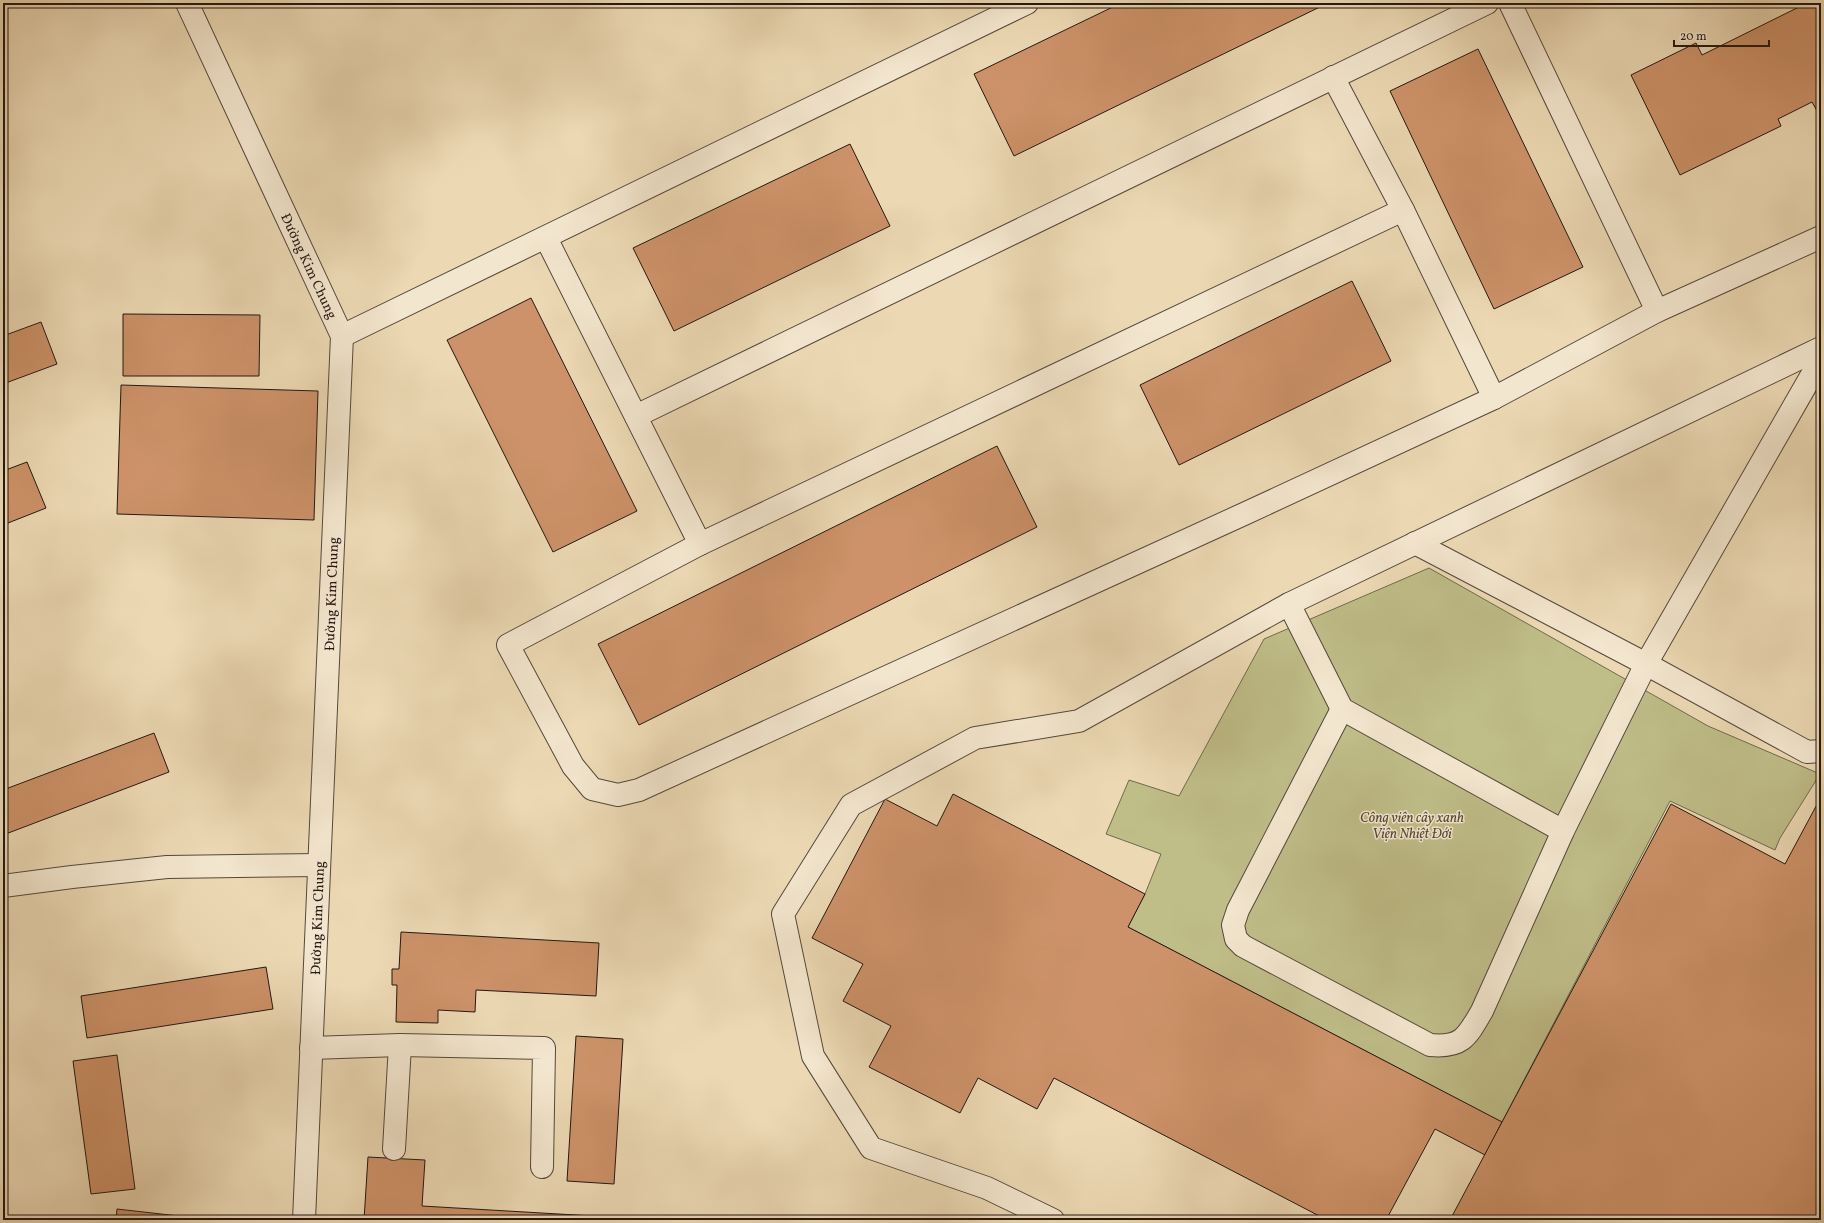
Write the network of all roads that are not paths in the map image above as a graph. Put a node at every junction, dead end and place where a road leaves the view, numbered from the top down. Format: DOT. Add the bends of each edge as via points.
graph roads {
  1 [pos="187,3"];
  2 [pos="1027,3"];
  3 [pos="1487,3"];
  4 [pos="1510,3"];
  5 [pos="1332,77"];
  6 [pos="1402,210"];
  7 [pos="546,238"];
  8 [pos="1821,238"];
  9 [pos="1657,311"];
  10 [pos="342,336"];
  11 [pos="1821,348"];
  12 [pos="1821,359"];
  13 [pos="1494,398"];
  14 [pos="636,416"];
  15 [pos="1415,543"];
  16 [pos="700,544"];
  17 [pos="1289,604"];
  18 [pos="1646,664"];
  19 [pos="1342,709"];
  20 [pos="1821,751"];
  21 [pos="1563,831"];
  22 [pos="319,865"];
  23 [pos="3,886"];
  24 [pos="400,1045"];
  25 [pos="312,1048"];
  26 [pos="394,1149"];
  27 [pos="542,1167"];
  28 [pos="304,1220"];
  29 [pos="1053,1220"];
  1 -- 10 [label="street, Đường Kim Chung"];
  2 -- 7 [label="street"];
  3 -- 5 [label="street"];
  4 -- 9 [label="street"];
  5 -- 6 [label="street"];
  5 -- 14 [label="street"];
  6 -- 13 [label="street"];
  6 -- 16 [label="street"];
  7 -- 10 [label="street"];
  7 -- 14 [label="street"];
  8 -- 9 [label="street"];
  9 -- 13 [label="street"];
  10 -- 22 [label="street, Đường Kim Chung"];
  11 -- 15 [label="street"];
  12 -- 18 [label="street"];
  13 -- 16 [label="street" via="639,790 618,795 592,789 573,766 508,645"];
  14 -- 16 [label="street"];
  15 -- 17 [label="street"];
  15 -- 18 [label="street"];
  17 -- 19 [label="street"];
  17 -- 29 [label="street" via="1079,721 974,738 851,805 783,914 813,1056 871,1148 987,1188"];
  18 -- 20 [label="street" via="1807,752"];
  18 -- 21 [label="street"];
  19 -- 21 [label="street"];
  19 -- 21 [label="street" via="1238,910 1233,925 1236,939 1243,946 1430,1045 1453,1045 1470,1033 1482,1011"];
  22 -- 23 [label="street" via="167,867"];
  22 -- 25 [label="street, Đường Kim Chung"];
  24 -- 25 [label="street"];
  24 -- 26 [label="street"];
  24 -- 27 [label="street" via="544,1048"];
  25 -- 28 [label="street, Đường Kim Chung"];
}
